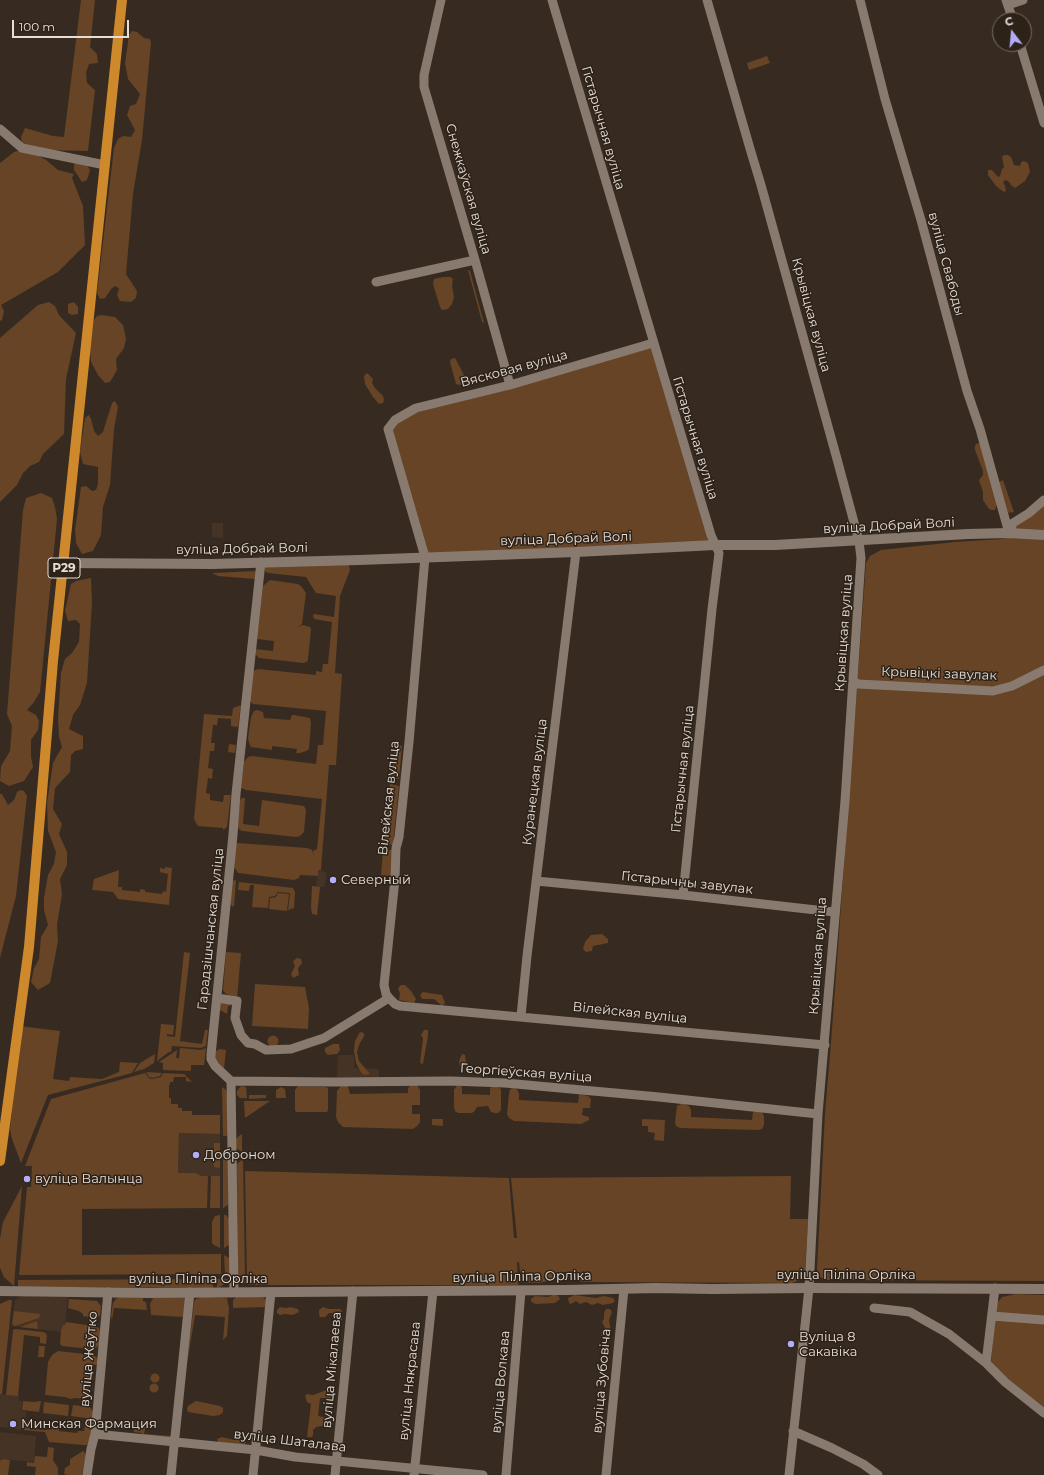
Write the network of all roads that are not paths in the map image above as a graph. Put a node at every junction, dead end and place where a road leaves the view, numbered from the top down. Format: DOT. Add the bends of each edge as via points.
graph roads {
  1 [pos="122,0"];
  2 [pos="441,0"];
  3 [pos="552,0"];
  4 [pos="707,0"];
  5 [pos="860,0"];
  6 [pos="1023,0"];
  7 [pos="1007,3"];
  8 [pos="1022,52"];
  9 [pos="1044,123"];
  10 [pos="0,129"];
  11 [pos="105,164"];
  12 [pos="475,260"];
  13 [pos="376,282"];
  14 [pos="653,343"];
  15 [pos="510,385"];
  16 [pos="388,429"];
  17 [pos="1044,500"];
  18 [pos="1009,533"];
  19 [pos="1044,535"];
  20 [pos="859,541"];
  21 [pos="715,545"];
  22 [pos="576,552"];
  23 [pos="425,557"];
  24 [pos="260,562"];
  25 [pos="64,563"];
  26 [pos="1044,670"];
  27 [pos="854,681"];
  28 [pos="536,881"];
  29 [pos="683,895"];
  30 [pos="834,912"];
  31 [pos="217,998"];
  32 [pos="389,998"];
  33 [pos="520,1016"];
  34 [pos="824,1045"];
  35 [pos="231,1081"];
  36 [pos="818,1114"];
  37 [pos="0,1161"];
  38 [pos="809,1288"];
  39 [pos="995,1288"];
  40 [pos="624,1289"];
  41 [pos="1044,1289"];
  42 [pos="521,1290"];
  43 [pos="0,1291"];
  44 [pos="352,1291"];
  45 [pos="433,1291"];
  46 [pos="108,1292"];
  47 [pos="190,1292"];
  48 [pos="234,1292"];
  49 [pos="271,1292"];
  50 [pos="874,1308"];
  51 [pos="992,1316"];
  52 [pos="1044,1320"];
  53 [pos="986,1363"];
  54 [pos="1044,1413"];
  55 [pos="793,1431"];
  56 [pos="95,1434"];
  57 [pos="175,1442"];
  58 [pos="256,1450"];
  59 [pos="336,1460"];
  60 [pos="414,1471"];
  61 [pos="87,1475"];
  62 [pos="171,1475"];
  63 [pos="253,1475"];
  64 [pos="335,1475"];
  65 [pos="483,1475"];
  66 [pos="506,1475"];
  67 [pos="606,1475"];
  68 [pos="789,1475"];
  69 [pos="878,1475"];
  1 -- 11 [label="main road, Р29"];
  2 -- 12 [label="street, Снежкаўская вуліца" via="424,75 424,87"];
  3 -- 14 [label="street, Гістарычная вуліца"];
  4 -- 20 [label="street, Крывіцкая вуліца"];
  5 -- 18 [label="street, вуліца Свабоды" via="885,99"];
  6 -- 7 [label="street"];
  8 -- 9 [label="street"];
  10 -- 11 [label="street" via="22,148"];
  11 -- 25 [label="main road, Р29"];
  12 -- 13 [label="street"];
  12 -- 15 [label="street, Снежкаўская вуліца"];
  14 -- 15 [label="street, Вясковая вуліца"];
  14 -- 21 [label="street, Гістарычная вуліца"];
  15 -- 16 [label="street, Вясковая вуліца" via="416,408 395,420"];
  16 -- 23 [label="street, Вілейская вуліца"];
  17 -- 18 [label="street" via="1013,523"];
  18 -- 19 [label="street, вуліца Добрай Волі"];
  18 -- 20 [label="street, вуліца Добрай Волі"];
  20 -- 21 [label="street, вуліца Добрай Волі"];
  20 -- 27 [label="street, Крывіцкая вуліца" via="861,558"];
  21 -- 22 [label="street, вуліца Добрай Волі"];
  21 -- 29 [label="street, Гістарычная вуліца" via="719,553"];
  22 -- 23 [label="street, вуліца Добрай Волі"];
  22 -- 28 [label="street, Куранецкая вуліца"];
  23 -- 24 [label="street, вуліца Добрай Волі"];
  23 -- 32 [label="street, Вілейская вуліца" via="384,985"];
  24 -- 25 [label="street, вуліца Добрай Волі"];
  24 -- 31 [label="street, Гарадзішчанская вуліца"];
  25 -- 37 [label="main road, Р29" via="53,661 29,947"];
  26 -- 27 [label="street, Крывіцкі завулак" via="1012,686 993,691 858,684"];
  27 -- 30 [label="street, Крывіцкая вуліца"];
  28 -- 29 [label="street, Гістарычны завулак"];
  28 -- 33 [label="street, Куранецкая вуліца"];
  29 -- 30 [label="street, Гістарычны завулак"];
  30 -- 34 [label="street, Крывіцкая вуліца"];
  31 -- 32 [label="street" via="237,1001 235,1018 241,1035 248,1043 266,1050 291,1049 324,1038"];
  31 -- 35 [label="street, Гарадзішчанская вуліца" via="211,1059"];
  32 -- 33 [label="street, Вілейская вуліца" via="400,1006"];
  33 -- 34 [label="street, Вілейская вуліца"];
  34 -- 36 [label="street, Крывіцкая вуліца"];
  35 -- 36 [label="street, Георгіеўская вуліца" via="505,1083"];
  35 -- 48 [label="street"];
  36 -- 38 [label="street, Крывіцкая вуліца"];
  38 -- 39 [label="street, вуліца Піліпа Орліка"];
  38 -- 40 [label="street, вуліца Піліпа Орліка"];
  38 -- 55 [label="street"];
  39 -- 41 [label="street, вуліца Піліпа Орліка"];
  39 -- 51 [label="street"];
  40 -- 42 [label="street, вуліца Піліпа Орліка"];
  40 -- 67 [label="street, вуліца Зубовіча"];
  42 -- 45 [label="street, вуліца Піліпа Орліка"];
  42 -- 66 [label="street, вуліца Волкава"];
  43 -- 46 [label="street, вуліца Піліпа Орліка"];
  44 -- 45 [label="street, вуліца Піліпа Орліка"];
  44 -- 49 [label="street, вуліца Піліпа Орліка"];
  44 -- 59 [label="street, вуліца Мікалаева"];
  45 -- 60 [label="street, вуліца Някрасава"];
  46 -- 47 [label="street, вуліца Піліпа Орліка"];
  46 -- 56 [label="street, вуліца Жаўтко"];
  47 -- 48 [label="street, вуліца Піліпа Орліка"];
  47 -- 57 [label="street"];
  48 -- 49 [label="street, вуліца Піліпа Орліка"];
  49 -- 58 [label="street"];
  50 -- 53 [label="street" via="910,1312 949,1334"];
  51 -- 52 [label="street"];
  51 -- 53 [label="street"];
  53 -- 54 [label="street"];
  55 -- 68 [label="street"];
  55 -- 69 [label="street" via="832,1448"];
  56 -- 57 [label="street, вуліца Шаталава"];
  56 -- 61 [label="street, вуліца Жаўтко"];
  57 -- 58 [label="street, вуліца Шаталава"];
  57 -- 62 [label="street"];
  58 -- 59 [label="street, вуліца Шаталава" via="295,1457"];
  58 -- 63 [label="street"];
  59 -- 60 [label="street, вуліца Шаталава"];
  59 -- 64 [label="street, вуліца Мікалаева"];
  60 -- 65 [label="street, вуліца Шаталава"];
}
